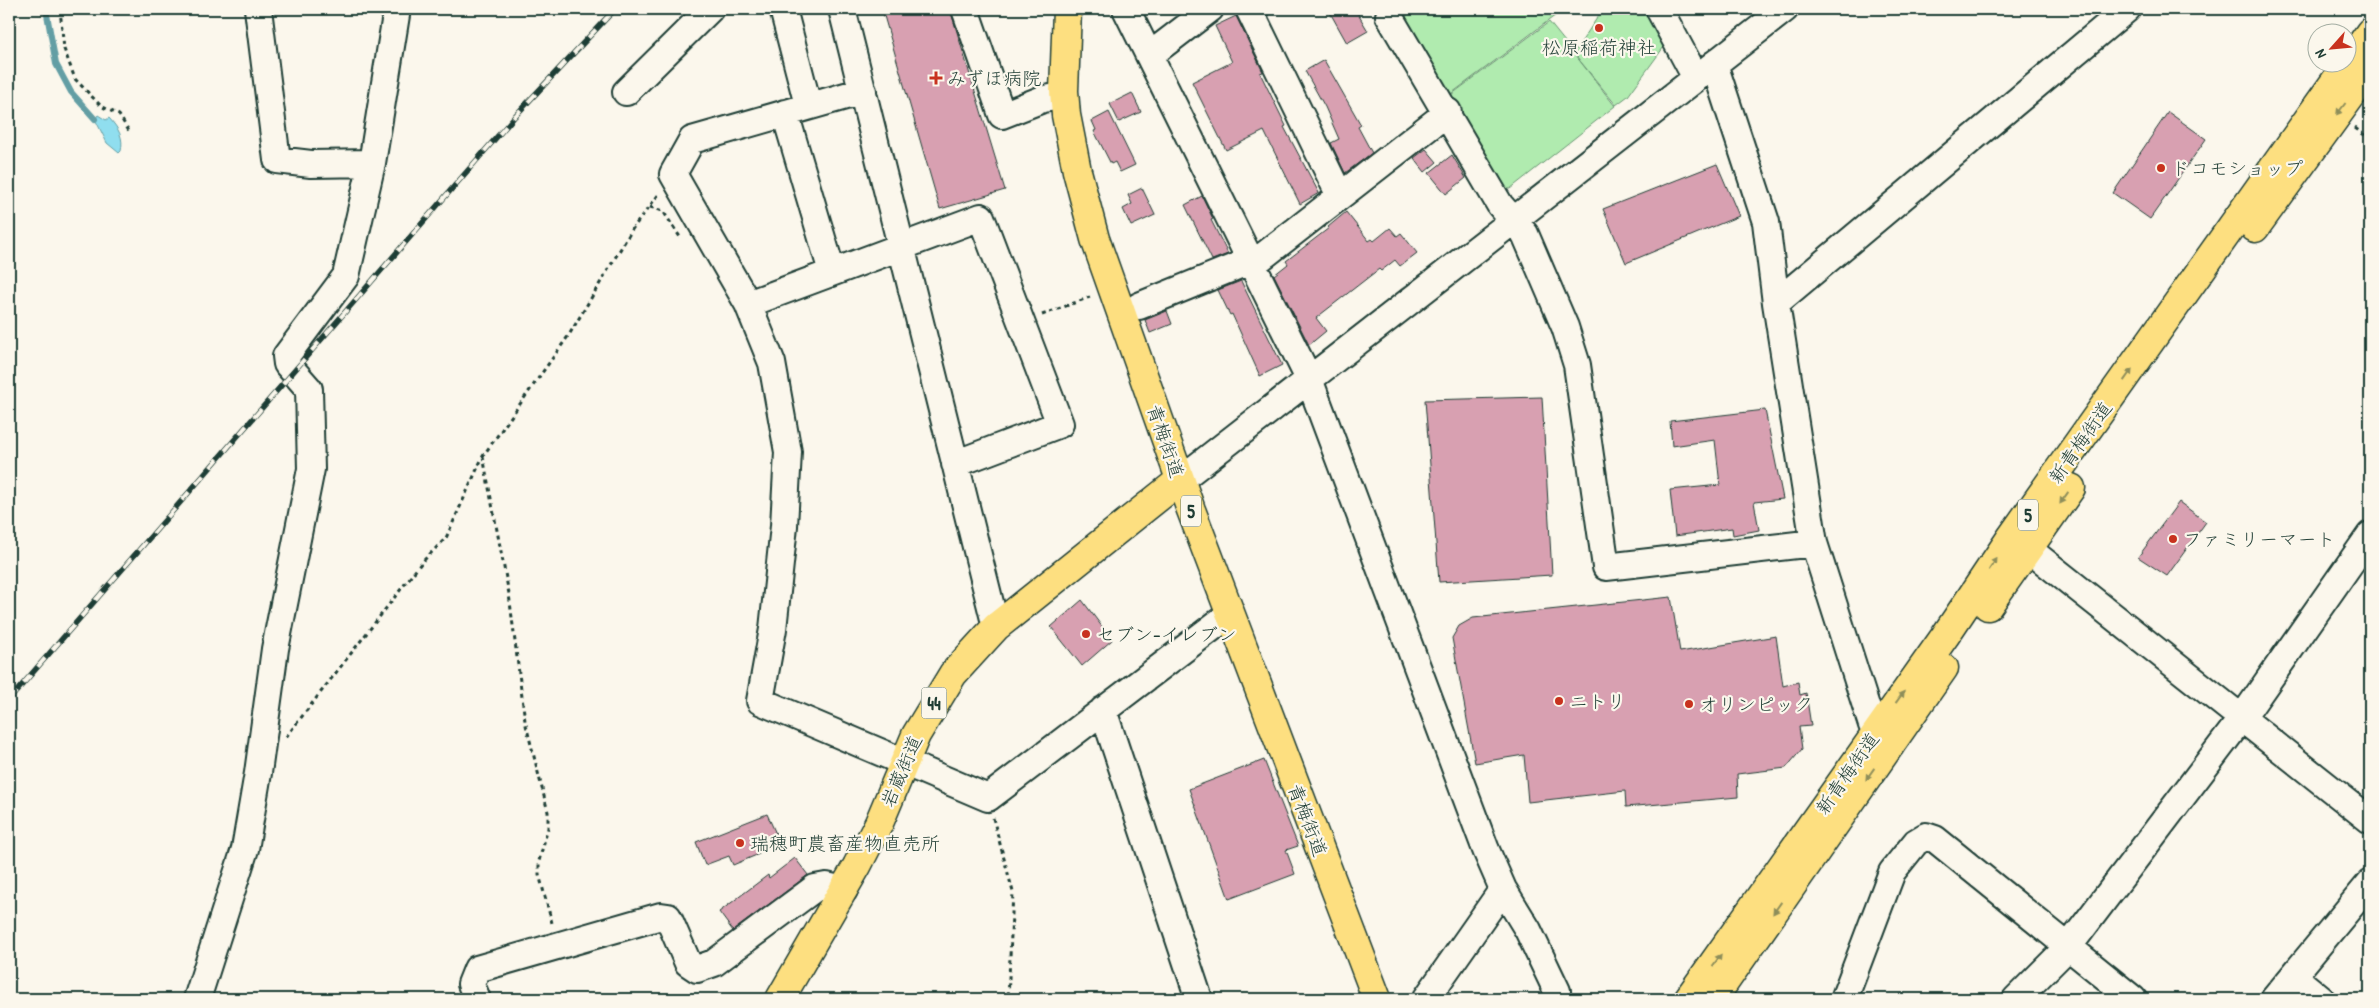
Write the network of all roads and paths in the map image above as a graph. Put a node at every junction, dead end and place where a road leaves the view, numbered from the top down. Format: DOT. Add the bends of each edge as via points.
graph roads {
  1 [pos="60,9"];
  2 [pos="258,9"];
  3 [pos="397,9"];
  4 [pos="710,9"];
  5 [pos="783,9"];
  6 [pos="842,9"];
  7 [pos="965,9"];
  8 [pos="1067,9"];
  9 [pos="1126,9"];
  10 [pos="1210,9"];
  11 [pos="1249,9"];
  12 [pos="1659,9"];
  13 [pos="1785,9"];
  14 [pos="2127,9"];
  15 [pos="1391,11"];
  16 [pos="2370,32"];
  17 [pos="1150,56"];
  18 [pos="2370,70"];
  19 [pos="1705,71"];
  20 [pos="863,91"];
  21 [pos="626,92"];
  22 [pos="1064,96"];
  23 [pos="797,109"];
  24 [pos="1448,112"];
  25 [pos="129,131"];
  26 [pos="372,163"];
  27 [pos="673,174"];
  28 [pos="1340,196"];
  29 [pos="650,207"];
  30 [pos="1514,221"];
  31 [pos="685,243"];
  32 [pos="900,245"];
  33 [pos="1252,262"];
  34 [pos="832,272"];
  35 [pos="1114,289"];
  36 [pos="1776,303"];
  37 [pos="748,304"];
  38 [pos="1139,306"];
  39 [pos="1021,323"];
  40 [pos="1309,379"];
  41 [pos="483,456"];
  42 [pos="955,464"];
  43 [pos="1180,480"];
  44 [pos="2370,536"];
  45 [pos="2020,542"];
  46 [pos="1814,543"];
  47 [pos="1230,614"];
  48 [pos="996,627"];
  49 [pos="1103,710"];
  50 [pos="2242,718"];
  51 [pos="1883,738"];
  52 [pos="282,743"];
  53 [pos="904,762"];
  54 [pos="988,798"];
  55 [pos="2370,820"];
  56 [pos="2370,883"];
  57 [pos="1503,889"];
  58 [pos="844,890"];
  59 [pos="558,945"];
  60 [pos="2069,946"];
  61 [pos="2293,976"];
  62 [pos="1557,991"];
  63 [pos="197,999"];
  64 [pos="477,999"];
  65 [pos="780,999"];
  66 [pos="1008,999"];
  67 [pos="1199,999"];
  68 [pos="1377,999"];
  69 [pos="1426,999"];
  70 [pos="1688,999"];
  71 [pos="1713,999"];
  72 [pos="1844,999"];
  73 [pos="2016,999"];
  74 [pos="2133,999"];
  75 [pos="2274,999"];
  76 [pos="2322,999"];
  1 -- 25 [label="path" via="64,48 75,78 101,106 119,116"];
  2 -- 26 [label="street" via="277,160 311,164"];
  3 -- 26 [label="street"];
  4 -- 21 [label="street"];
  5 -- 23 [label="street"];
  6 -- 20 [label="street"];
  7 -- 22 [label="street" via="1002,115"];
  8 -- 22 [label="main road, 青梅街道 / 5"];
  9 -- 17 [label="street"];
  10 -- 17 [label="street"];
  11 -- 28 [label="street"];
  12 -- 19 [label="street"];
  13 -- 19 [label="street"];
  14 -- 36 [label="street"];
  15 -- 24 [label="street"];
  45 -- 16 [label="main road, 新青梅街道 / 5, one-way"];
  17 -- 33 [label="street"];
  18 -- 45 [label="main road, 新青梅街道 / 5, one-way"];
  19 -- 30 [label="street"];
  19 -- 36 [label="street" via="1766,222"];
  20 -- 23 [label="street"];
  20 -- 32 [label="street"];
  22 -- 35 [label="main road, 青梅街道 / 5" via="1077,171 1095,239"];
  23 -- 27 [label="street" via="692,140"];
  23 -- 34 [label="street"];
  24 -- 28 [label="street"];
  24 -- 30 [label="street" via="1500,205"];
  26 -- 63 [label="street" via="346,276 286,356 287,364 309,389 311,469 275,649 245,849"];
  27 -- 29 [label="path"];
  27 -- 37 [label="street"];
  28 -- 33 [label="street"];
  29 -- 31 [label="path" via="663,211"];
  29 -- 41 [label="path" via="633,228 569,335"];
  30 -- 40 [label="street"];
  30 -- 46 [label="street" via="1528,243 1565,327 1577,365 1606,567"];
  32 -- 34 [label="street"];
  32 -- 39 [label="street" via="981,217"];
  32 -- 42 [label="street"];
  33 -- 38 [label="street"];
  33 -- 40 [label="street"];
  34 -- 37 [label="street"];
  35 -- 39 [label="path"];
  35 -- 43 [label="main road, 青梅街道 / 5"];
  36 -- 46 [label="street"];
  37 -- 53 [label="street" via="772,364 788,452 773,630 760,701"];
  39 -- 42 [label="street" via="1060,424"];
  40 -- 43 [label="street"];
  40 -- 57 [label="street"];
  41 -- 52 [label="path" via="446,538 422,562"];
  41 -- 59 [label="path" via="509,594 525,721 548,812 539,874"];
  42 -- 48 [label="street"];
  43 -- 47 [label="main road, 青梅街道 / 5"];
  43 -- 48 [label="main road, 岩蔵街道 / 44"];
  44 -- 50 [label="street"];
  45 -- 50 [label="street"];
  45 -- 51 [label="main road, 新青梅街道 / 5" via="1945,636"];
  46 -- 51 [label="street" via="1872,725"];
  47 -- 49 [label="street"];
  47 -- 68 [label="main road, 青梅街道 / 5"];
  48 -- 53 [label="main road, 岩蔵街道 / 44" via="966,658 943,689"];
  49 -- 54 [label="street"];
  49 -- 67 [label="street"];
  50 -- 55 [label="street"];
  50 -- 60 [label="street"];
  70 -- 51 [label="main road, 新青梅街道 / 5, one-way"];
  51 -- 71 [label="main road, 新青梅街道 / 5, one-way"];
  53 -- 54 [label="street"];
  53 -- 58 [label="main road, 岩蔵街道 / 44" via="879,823"];
  54 -- 66 [label="path" via="1013,892"];
  56 -- 61 [label="street"];
  57 -- 62 [label="street" via="1528,930"];
  57 -- 69 [label="street"];
  58 -- 59 [label="street" via="826,886 815,888 714,963 697,969 688,963 668,917 660,916"];
  58 -- 65 [label="main road, 岩蔵街道 / 44"];
  59 -- 64 [label="street" via="477,969 471,984"];
  60 -- 72 [label="street" via="1935,838 1926,836 1916,842 1892,872"];
  60 -- 73 [label="street"];
  60 -- 74 [label="street"];
  61 -- 75 [label="street"];
  61 -- 76 [label="street"];
}
